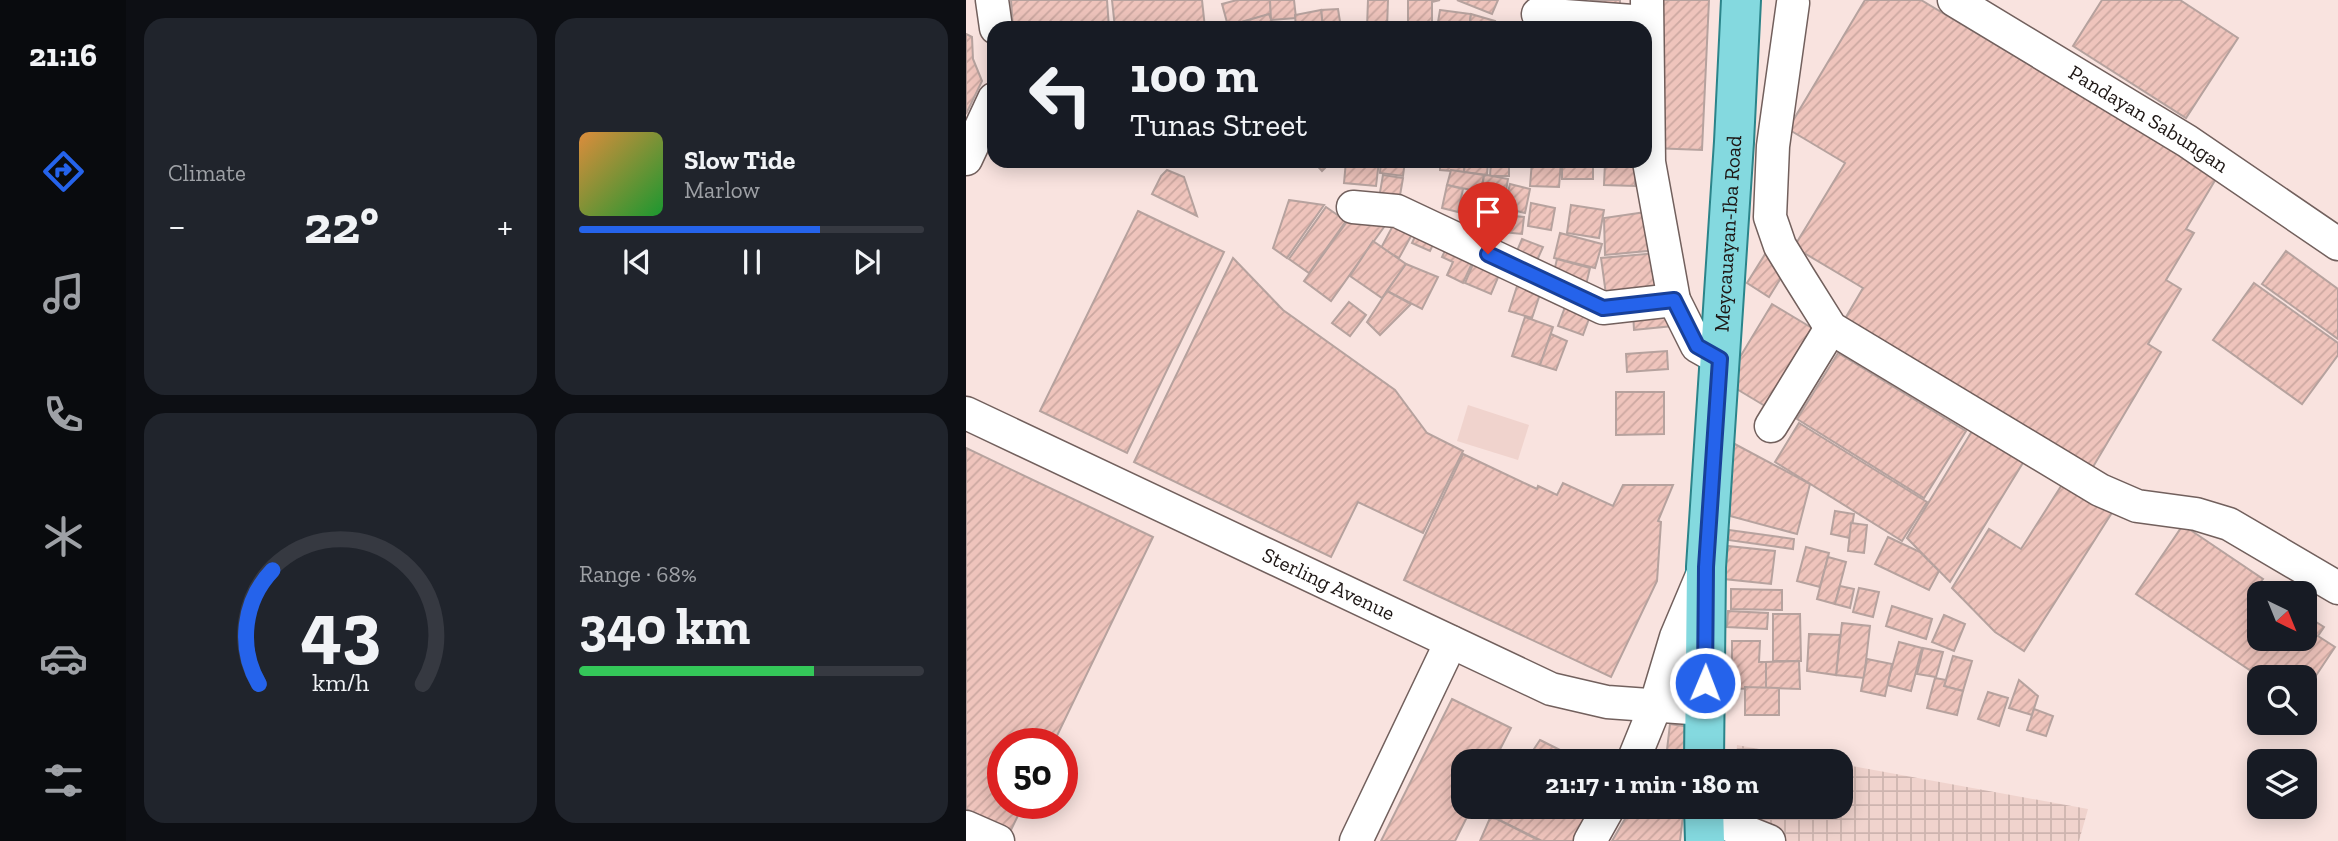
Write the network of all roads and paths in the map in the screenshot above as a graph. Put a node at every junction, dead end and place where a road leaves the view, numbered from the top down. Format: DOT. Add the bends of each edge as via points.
graph roads {
  1 [pos="992,0"];
  2 [pos="1741,0"];
  3 [pos="1955,0"];
  4 [pos="1793,3"];
  5 [pos="1646,11"];
  6 [pos="1538,14"];
  7 [pos="995,21"];
  8 [pos="987,114"];
  9 [pos="1734,142"];
  10 [pos="1773,146"];
  11 [pos="966,159"];
  12 [pos="1650,168"];
  13 [pos="1353,207"];
  14 [pos="2338,244"];
  15 [pos="1674,300"];
  16 [pos="1831,328"];
  17 [pos="1720,359"];
  18 [pos="966,413"];
  19 [pos="1771,426"];
  20 [pos="1706,567"];
  21 [pos="2338,588"];
  22 [pos="1451,642"];
  23 [pos="1655,707"];
  24 [pos="1704,709"];
  25 [pos="1638,749"];
  26 [pos="1704,749"];
  27 [pos="1602,819"];
  28 [pos="1704,821"];
  29 [pos="966,827"];
  30 [pos="998,841"];
  31 [pos="1356,841"];
  32 [pos="1590,841"];
  33 [pos="1769,841"];
  1 -- 7 [label="street"];
  2 -- 9 [label="main road, Meycauayan-Iba Road"];
  3 -- 14 [label="street, Pandayan Sabungan" via="2187,141"];
  4 -- 10 [label="street"];
  5 -- 6 [label="street"];
  8 -- 11 [label="street"];
  9 -- 10 [label="street"];
  9 -- 17 [label="main road, Meycauayan-Iba Road"];
  10 -- 16 [label="street" via="1770,217 1780,246"];
  12 -- 15 [label="street"];
  13 -- 15 [label="street" via="1397,211 1603,308"];
  15 -- 17 [label="street" via="1697,346"];
  16 -- 19 [label="street"];
  16 -- 21 [label="street" via="2100,490 2137,506 2196,514 2228,524"];
  17 -- 20 [label="main road, Meycauayan-Iba Road"];
  18 -- 22 [label="street, Sterling Avenue"];
  20 -- 23 [label="street" via="1676,637"];
  20 -- 24 [label="main road, Meycauayan-Iba Road"];
  22 -- 23 [label="street, Sterling Avenue" via="1551,689 1588,699"];
  22 -- 31 [label="street"];
  23 -- 24 [label="street, Sterling Avenue"];
  23 -- 25 [label="street"];
  24 -- 26 [label="main road, Meycauayan-Iba Road"];
  27 -- 32 [label="street"];
  28 -- 33 [label="street"];
  29 -- 30 [label="street"];
}
